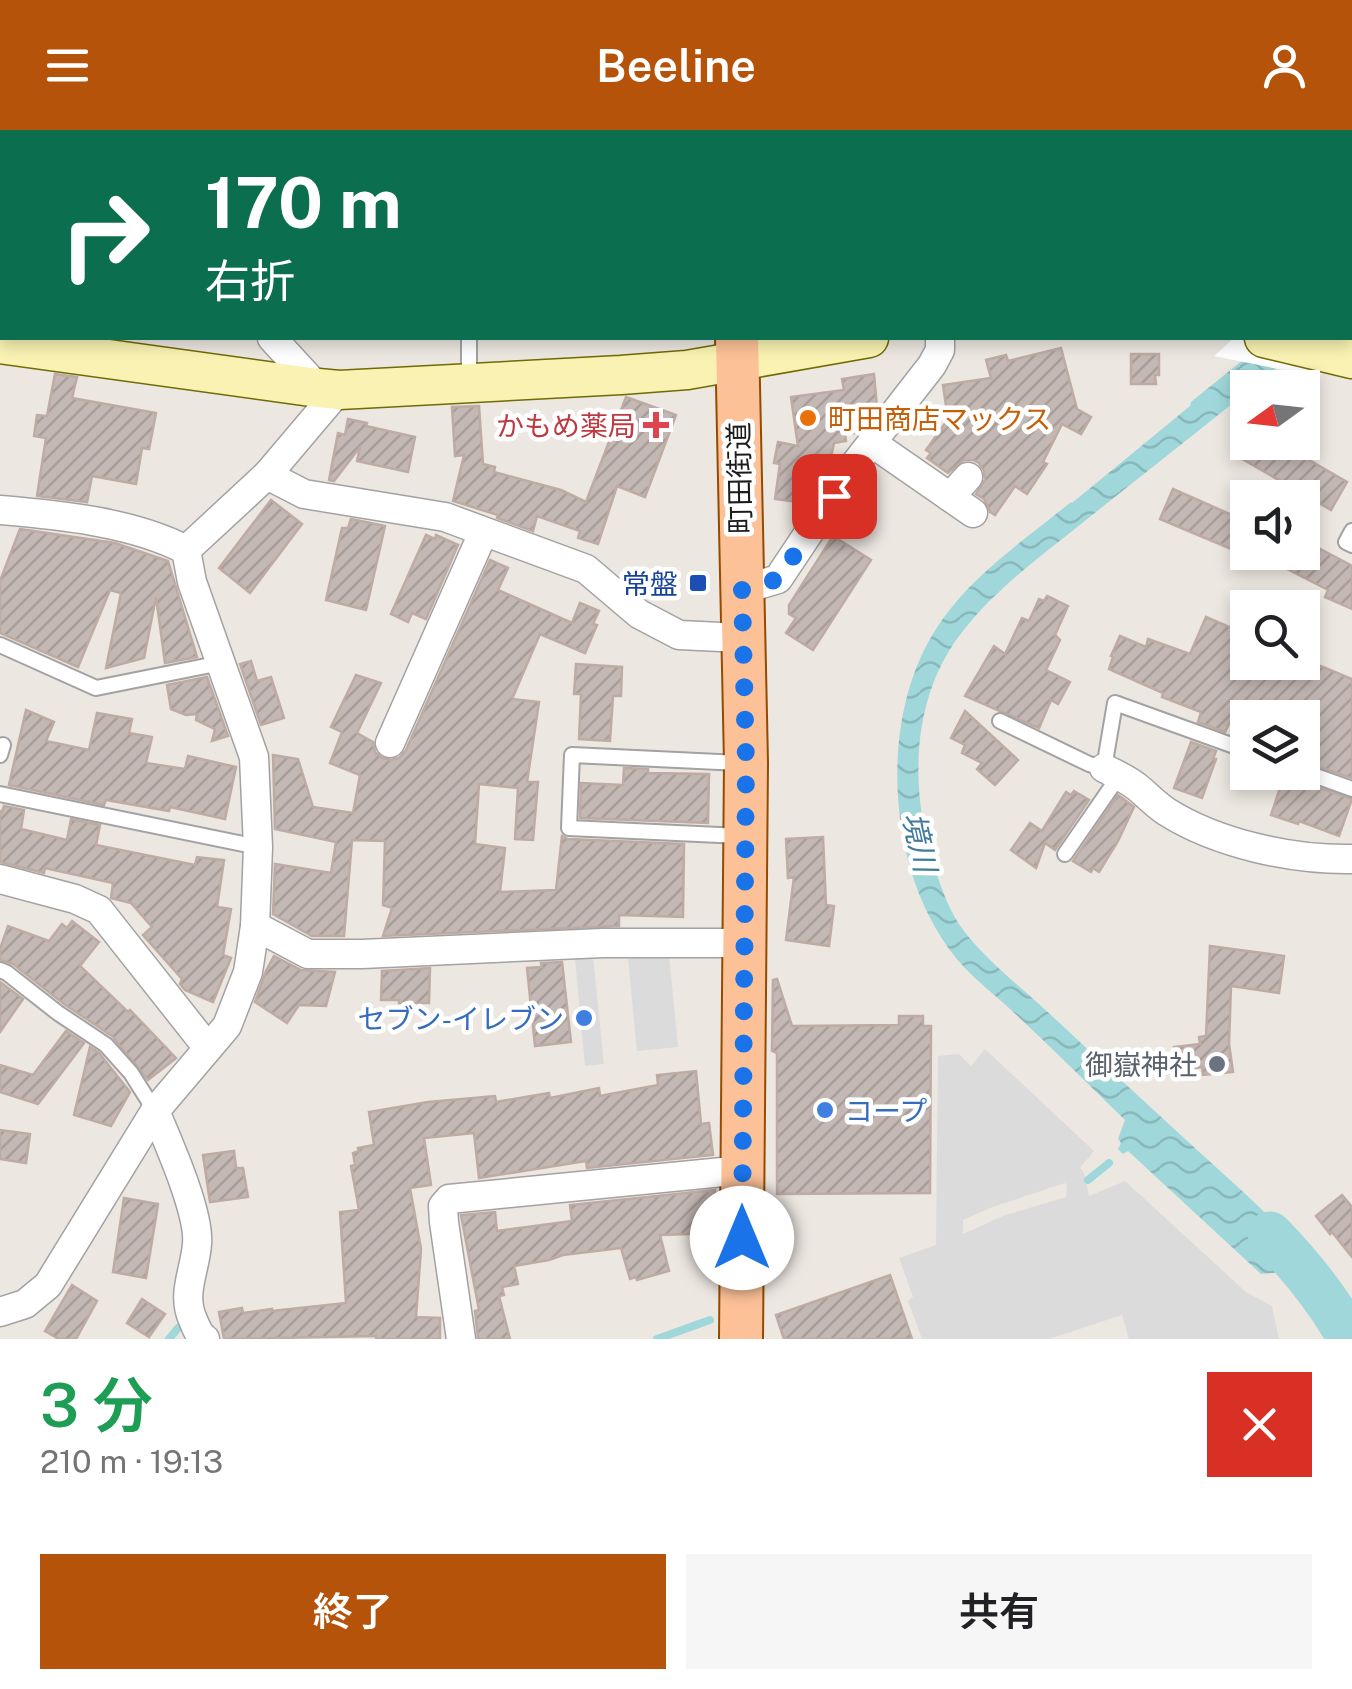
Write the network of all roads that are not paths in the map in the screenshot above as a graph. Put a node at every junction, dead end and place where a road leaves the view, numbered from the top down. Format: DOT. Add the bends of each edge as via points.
graph roads {
  1 [pos="274,340"];
  2 [pos="469,340"];
  3 [pos="846,340"];
  4 [pos="940,340"];
  5 [pos="1273,340"];
  6 [pos="7,342"];
  7 [pos="737,349"];
  8 [pos="1346,357"];
  9 [pos="469,382"];
  10 [pos="328,389"];
  11 [pos="872,443"];
  12 [pos="267,475"];
  13 [pos="963,496"];
  14 [pos="0,510"];
  15 [pos="1352,531"];
  16 [pos="484,533"];
  17 [pos="1352,545"];
  18 [pos="186,550"];
  19 [pos="742,590"];
  20 [pos="742,638"];
  21 [pos="0,646"];
  22 [pos="221,664"];
  23 [pos="1000,721"];
  24 [pos="390,743"];
  25 [pos="1230,745"];
  26 [pos="746,763"];
  27 [pos="1111,772"];
  28 [pos="1320,777"];
  29 [pos="1352,789"];
  30 [pos="0,794"];
  31 [pos="745,836"];
  32 [pos="258,847"];
  33 [pos="1065,854"];
  34 [pos="1352,859"];
  35 [pos="0,878"];
  36 [pos="255,926"];
  37 [pos="745,943"];
  38 [pos="0,970"];
  39 [pos="208,1048"];
  40 [pos="155,1111"];
  41 [pos="743,1170"];
  42 [pos="0,1312"];
  43 [pos="206,1339"];
  44 [pos="461,1339"];
  45 [pos="742,1339"];
  1 -- 10 [label="street"];
  2 -- 9 [label="lane"];
  3 -- 7 [label="street"];
  4 -- 11 [label="street" via="932,365"];
  5 -- 8 [label="street"];
  6 -- 10 [label="street"];
  7 -- 9 [label="street" via="688,370"];
  7 -- 19 [label="main road, 町田街道"];
  9 -- 10 [label="street"];
  10 -- 12 [label="street"];
  11 -- 13 [label="street"];
  11 -- 19 [label="street" via="778,579"];
  12 -- 16 [label="street" via="304,494 445,516"];
  12 -- 18 [label="street"];
  14 -- 18 [label="street" via="122,528"];
  15 -- 17 [label="lane" via="1346,542"];
  16 -- 20 [label="street" via="586,570 638,614 678,635"];
  16 -- 24 [label="street"];
  18 -- 22 [label="street"];
  19 -- 20 [label="main road, 町田街道"];
  20 -- 26 [label="main road, 町田街道"];
  21 -- 22 [label="lane" via="96,688"];
  22 -- 32 [label="street" via="254,757"];
  23 -- 27 [label="lane"];
  25 -- 27 [label="lane" via="1115,703"];
  26 -- 31 [label="main road, 町田街道"];
  26 -- 31 [label="lane" via="572,754 569,828"];
  27 -- 33 [label="lane"];
  27 -- 34 [label="street" via="1197,829 1322,860"];
  28 -- 29 [label="lane"];
  30 -- 32 [label="lane"];
  31 -- 37 [label="main road, 町田街道"];
  32 -- 36 [label="street"];
  35 -- 39 [label="street" via="99,910"];
  36 -- 37 [label="street" via="308,954"];
  36 -- 39 [label="street" via="248,972 227,1026"];
  37 -- 41 [label="main road, 町田街道"];
  38 -- 40 [label="lane" via="106,1045"];
  39 -- 40 [label="street"];
  40 -- 42 [label="street" via="48,1285 25,1304"];
  40 -- 43 [label="street" via="196,1223 188,1310"];
  41 -- 44 [label="street" via="449,1198 444,1222"];
  41 -- 45 [label="main road, 町田街道"];
}
